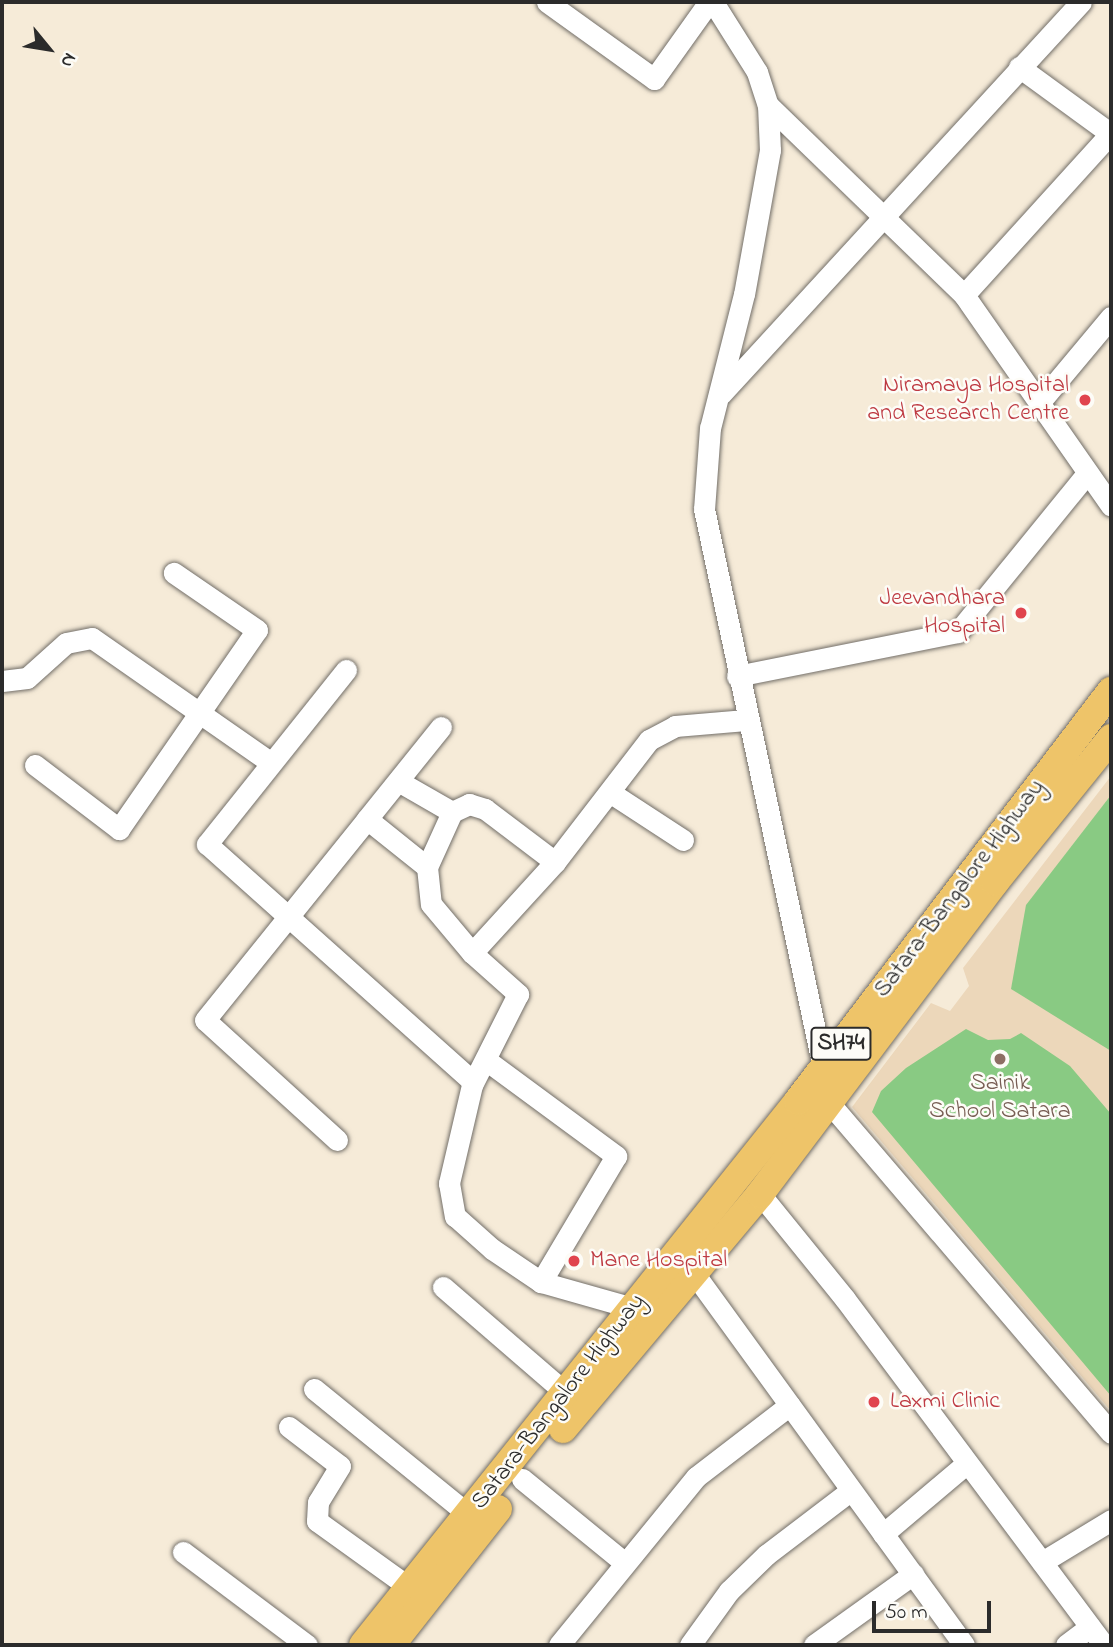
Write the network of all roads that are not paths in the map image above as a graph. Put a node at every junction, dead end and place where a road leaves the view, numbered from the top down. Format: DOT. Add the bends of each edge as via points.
graph roads {
  1 [pos="547,2"];
  2 [pos="711,2"];
  3 [pos="1081,2"];
  4 [pos="1019,66"];
  5 [pos="768,105"];
  6 [pos="1111,133"];
  7 [pos="883,218"];
  8 [pos="964,295"];
  9 [pos="1111,317"];
  10 [pos="718,398"];
  11 [pos="1039,403"];
  12 [pos="1087,473"];
  13 [pos="1111,506"];
  14 [pos="174,573"];
  15 [pos="346,670"];
  16 [pos="737,676"];
  17 [pos="2,681"];
  18 [pos="1111,691"];
  19 [pos="201,714"];
  20 [pos="746,720"];
  21 [pos="441,727"];
  22 [pos="1111,738"];
  23 [pos="271,763"];
  24 [pos="35,765"];
  25 [pos="398,780"];
  26 [pos="611,793"];
  27 [pos="452,812"];
  28 [pos="367,819"];
  29 [pos="683,840"];
  30 [pos="555,862"];
  31 [pos="427,867"];
  32 [pos="288,916"];
  33 [pos="472,953"];
  34 [pos="486,1060"];
  35 [pos="822,1069"];
  36 [pos="473,1082"];
  37 [pos="831,1105"];
  38 [pos="337,1140"];
  39 [pos="760,1194"];
  40 [pos="693,1272"];
  41 [pos="541,1282"];
  42 [pos="443,1287"];
  43 [pos="633,1308"];
  44 [pos="314,1389"];
  45 [pos="566,1393"];
  46 [pos="790,1405"];
  47 [pos="289,1427"];
  48 [pos="1111,1433"];
  49 [pos="967,1464"];
  50 [pos="522,1479"];
  51 [pos="850,1491"];
  52 [pos="469,1516"];
  53 [pos="1111,1520"];
  54 [pos="883,1534"];
  55 [pos="183,1552"];
  56 [pos="1042,1562"];
  57 [pos="625,1563"];
  58 [pos="912,1574"];
  59 [pos="409,1587"];
  60 [pos="1090,1627"];
  61 [pos="307,1645"];
  62 [pos="363,1645"];
  63 [pos="391,1645"];
  64 [pos="559,1645"];
  65 [pos="690,1645"];
  66 [pos="814,1645"];
  67 [pos="964,1645"];
  68 [pos="1066,1645"];
  69 [pos="1104,1645"];
  1 -- 2 [label="street" via="654,79"];
  2 -- 5 [label="street" via="757,72"];
  3 -- 4 [label="street"];
  4 -- 6 [label="street"];
  4 -- 7 [label="street"];
  5 -- 7 [label="street"];
  5 -- 10 [label="street" via="770,150 758,230"];
  6 -- 8 [label="street"];
  7 -- 8 [label="street"];
  7 -- 10 [label="street"];
  8 -- 11 [label="street"];
  9 -- 11 [label="street"];
  10 -- 16 [label="street" via="704,469 704,509"];
  11 -- 12 [label="street"];
  12 -- 13 [label="street"];
  12 -- 16 [label="street" via="958,632"];
  14 -- 19 [label="street" via="257,630"];
  15 -- 23 [label="street"];
  16 -- 20 [label="street"];
  17 -- 19 [label="street" via="27,678 66,643 92,638"];
  18 -- 35 [label="main road, Satara-Bangalore Highway / SH74"];
  19 -- 23 [label="street"];
  19 -- 24 [label="street" via="119,829"];
  20 -- 26 [label="street" via="675,726 646,743"];
  20 -- 35 [label="street"];
  21 -- 25 [label="street"];
  22 -- 37 [label="main road, Satara-Bangalore Highway / SH74" via="995,882"];
  23 -- 32 [label="street" via="207,844"];
  25 -- 27 [label="street"];
  25 -- 28 [label="street"];
  26 -- 29 [label="street"];
  26 -- 30 [label="street"];
  27 -- 30 [label="street" via="469,804 485,808"];
  27 -- 31 [label="street"];
  28 -- 31 [label="street"];
  28 -- 32 [label="street"];
  30 -- 33 [label="street"];
  31 -- 33 [label="street" via="431,904"];
  32 -- 36 [label="street"];
  32 -- 38 [label="street" via="205,1020"];
  33 -- 34 [label="street" via="518,995"];
  34 -- 36 [label="street"];
  34 -- 41 [label="street" via="616,1156"];
  35 -- 37 [label="street"];
  35 -- 43 [label="main road, Satara-Bangalore Highway / SH74"];
  36 -- 41 [label="street" via="449,1183 455,1216 492,1249"];
  37 -- 39 [label="main road, Satara-Bangalore Highway / SH74"];
  37 -- 48 [label="street"];
  39 -- 40 [label="main road, Satara-Bangalore Highway / SH74"];
  39 -- 49 [label="street"];
  40 -- 46 [label="street"];
  40 -- 50 [label="main road, Satara-Bangalore Highway / SH74"];
  41 -- 43 [label="street"];
  42 -- 45 [label="street"];
  43 -- 45 [label="main road, Satara-Bangalore Highway / SH74"];
  44 -- 52 [label="street"];
  45 -- 52 [label="main road, Satara-Bangalore Highway / SH74"];
  46 -- 51 [label="street"];
  46 -- 57 [label="street" via="709,1464"];
  47 -- 59 [label="street" via="340,1466 318,1502 317,1521"];
  49 -- 54 [label="street"];
  49 -- 56 [label="street"];
  50 -- 57 [label="street"];
  50 -- 63 [label="main road, Satara-Bangalore Highway / SH74"];
  51 -- 54 [label="street"];
  51 -- 65 [label="street" via="766,1555 729,1591"];
  52 -- 59 [label="main road, Satara-Bangalore Highway / SH74"];
  53 -- 56 [label="street"];
  54 -- 58 [label="street"];
  55 -- 61 [label="street"];
  56 -- 60 [label="street"];
  57 -- 64 [label="street"];
  58 -- 66 [label="street"];
  58 -- 67 [label="street"];
  59 -- 62 [label="main road, Satara-Bangalore Highway / SH74"];
  60 -- 68 [label="street"];
  60 -- 69 [label="street"];
}
